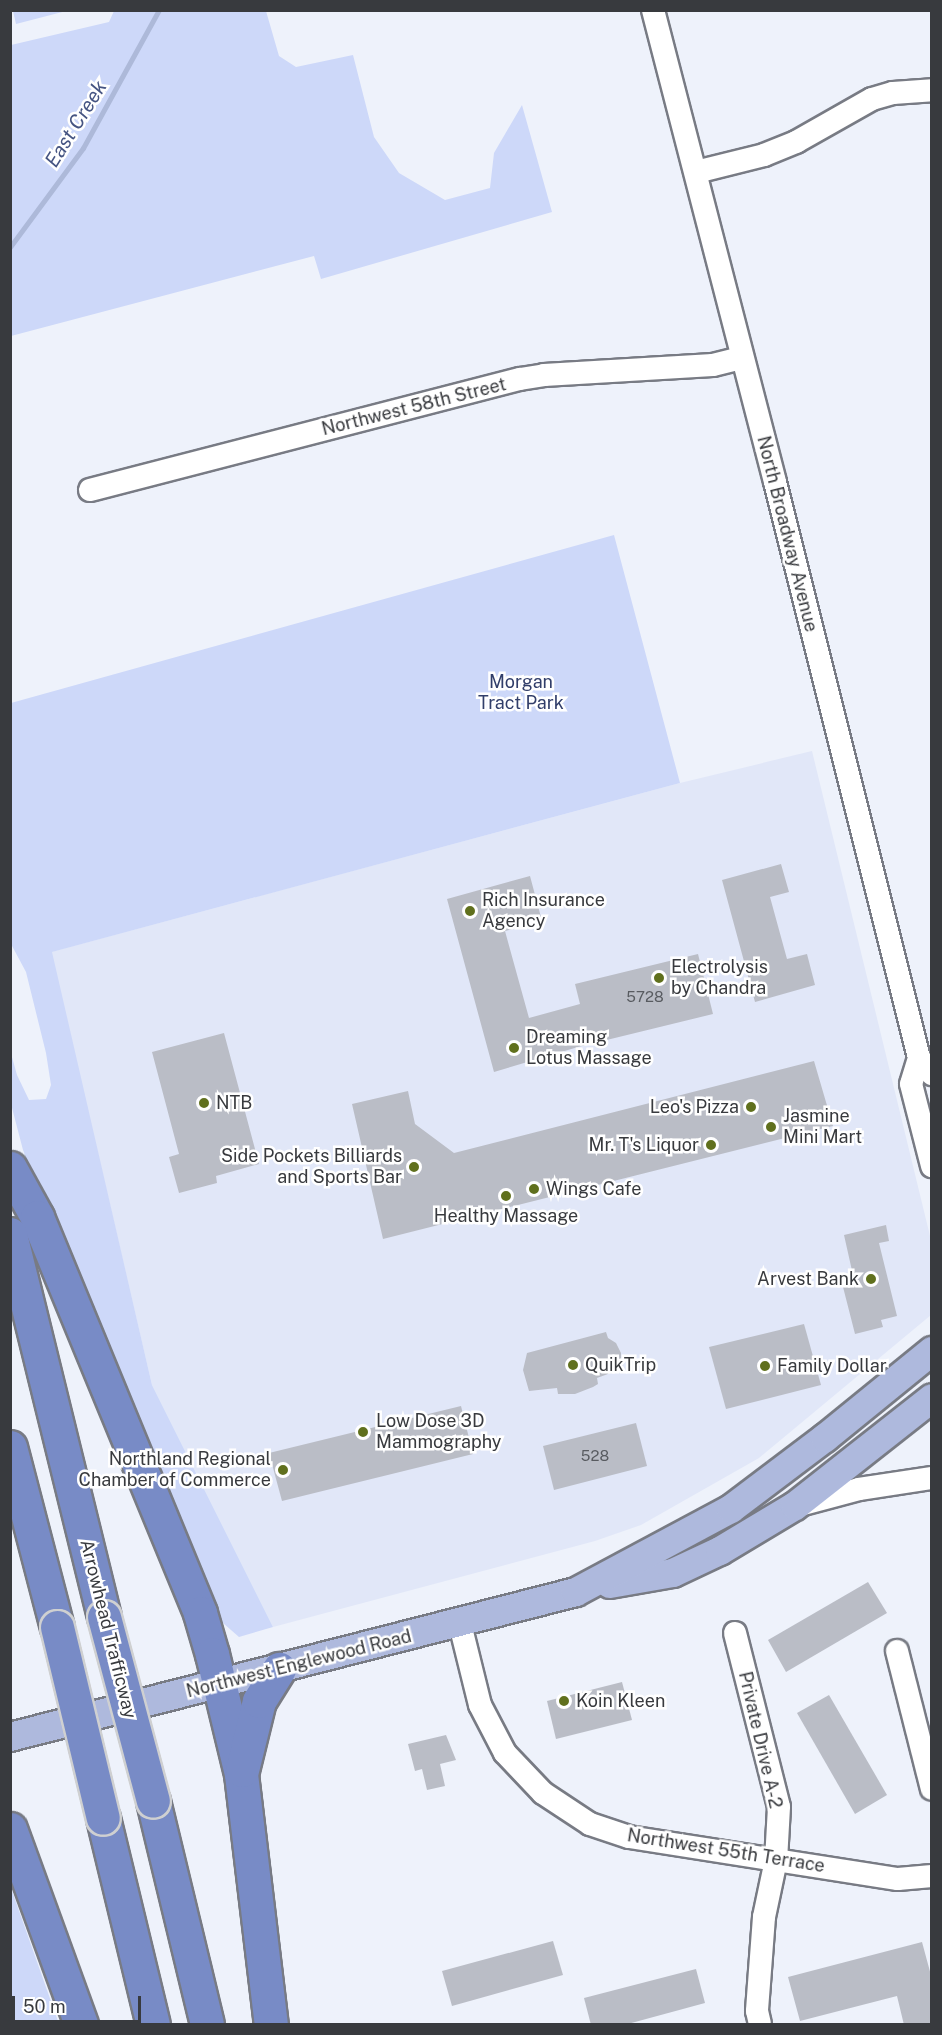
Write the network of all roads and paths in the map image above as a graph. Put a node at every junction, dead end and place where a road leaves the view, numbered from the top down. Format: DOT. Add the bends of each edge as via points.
graph roads {
  1 [pos="652,10"];
  2 [pos="932,90"];
  3 [pos="696,172"];
  4 [pos="742,358"];
  5 [pos="90,490"];
  6 [pos="925,1066"];
  7 [pos="932,1166"];
  8 [pos="10,1168"];
  9 [pos="10,1234"];
  10 [pos="932,1351"];
  11 [pos="932,1398"];
  12 [pos="10,1448"];
  13 [pos="932,1478"];
  14 [pos="795,1506"];
  15 [pos="587,1587"];
  16 [pos="460,1624"];
  17 [pos="735,1634"];
  18 [pos="897,1652"];
  19 [pos="279,1669"];
  20 [pos="217,1683"];
  21 [pos="10,1737"];
  22 [pos="241,1774"];
  23 [pos="932,1789"];
  24 [pos="10,1829"];
  25 [pos="776,1860"];
  26 [pos="932,1876"];
  27 [pos="81,2025"];
  28 [pos="153,2025"];
  29 [pos="207,2025"];
  30 [pos="271,2025"];
  31 [pos="760,2025"];
  1 -- 3 [label="street, North Broadway Avenue"];
  2 -- 3 [label="street" via="872,99 796,142 764,155"];
  3 -- 4 [label="street, North Broadway Avenue"];
  4 -- 5 [label="street, Northwest 58th Street" via="713,365 520,379"];
  4 -- 6 [label="street, North Broadway Avenue"];
  6 -- 7 [label="street, North Broadway Avenue" via="911,1084"];
  8 -- 20 [label="highway" via="37,1217 200,1614"];
  9 -- 29 [label="highway, Arrowhead Trafficway, bridge"];
  10 -- 15 [label="main road, Northwest Englewood Road" via="731,1509"];
  11 -- 14 [label="main road, Northwest Englewood Road"];
  12 -- 28 [label="highway, bridge"];
  13 -- 14 [label="street"];
  14 -- 15 [label="main road, Northwest Englewood Road" via="720,1551 673,1573"];
  15 -- 16 [label="main road, Northwest Englewood Road"];
  16 -- 19 [label="main road, Northwest Englewood Road"];
  16 -- 25 [label="street, Northwest 55th Terrace" via="480,1705 505,1753 523,1774 566,1810 590,1824 629,1837"];
  17 -- 25 [label="street, Private Drive A-2" via="779,1807"];
  18 -- 23 [label="street"];
  19 -- 20 [label="main road, Northwest Englewood Road"];
  19 -- 22 [label="highway" via="259,1701"];
  20 -- 21 [label="main road, Northwest Englewood Road"];
  20 -- 22 [label="highway"];
  22 -- 30 [label="highway"];
  24 -- 27 [label="highway"];
  25 -- 26 [label="street, Northwest 55th Terrace" via="898,1879"];
  25 -- 31 [label="street, Private Drive A-2" via="764,1917 757,2011"];
}
